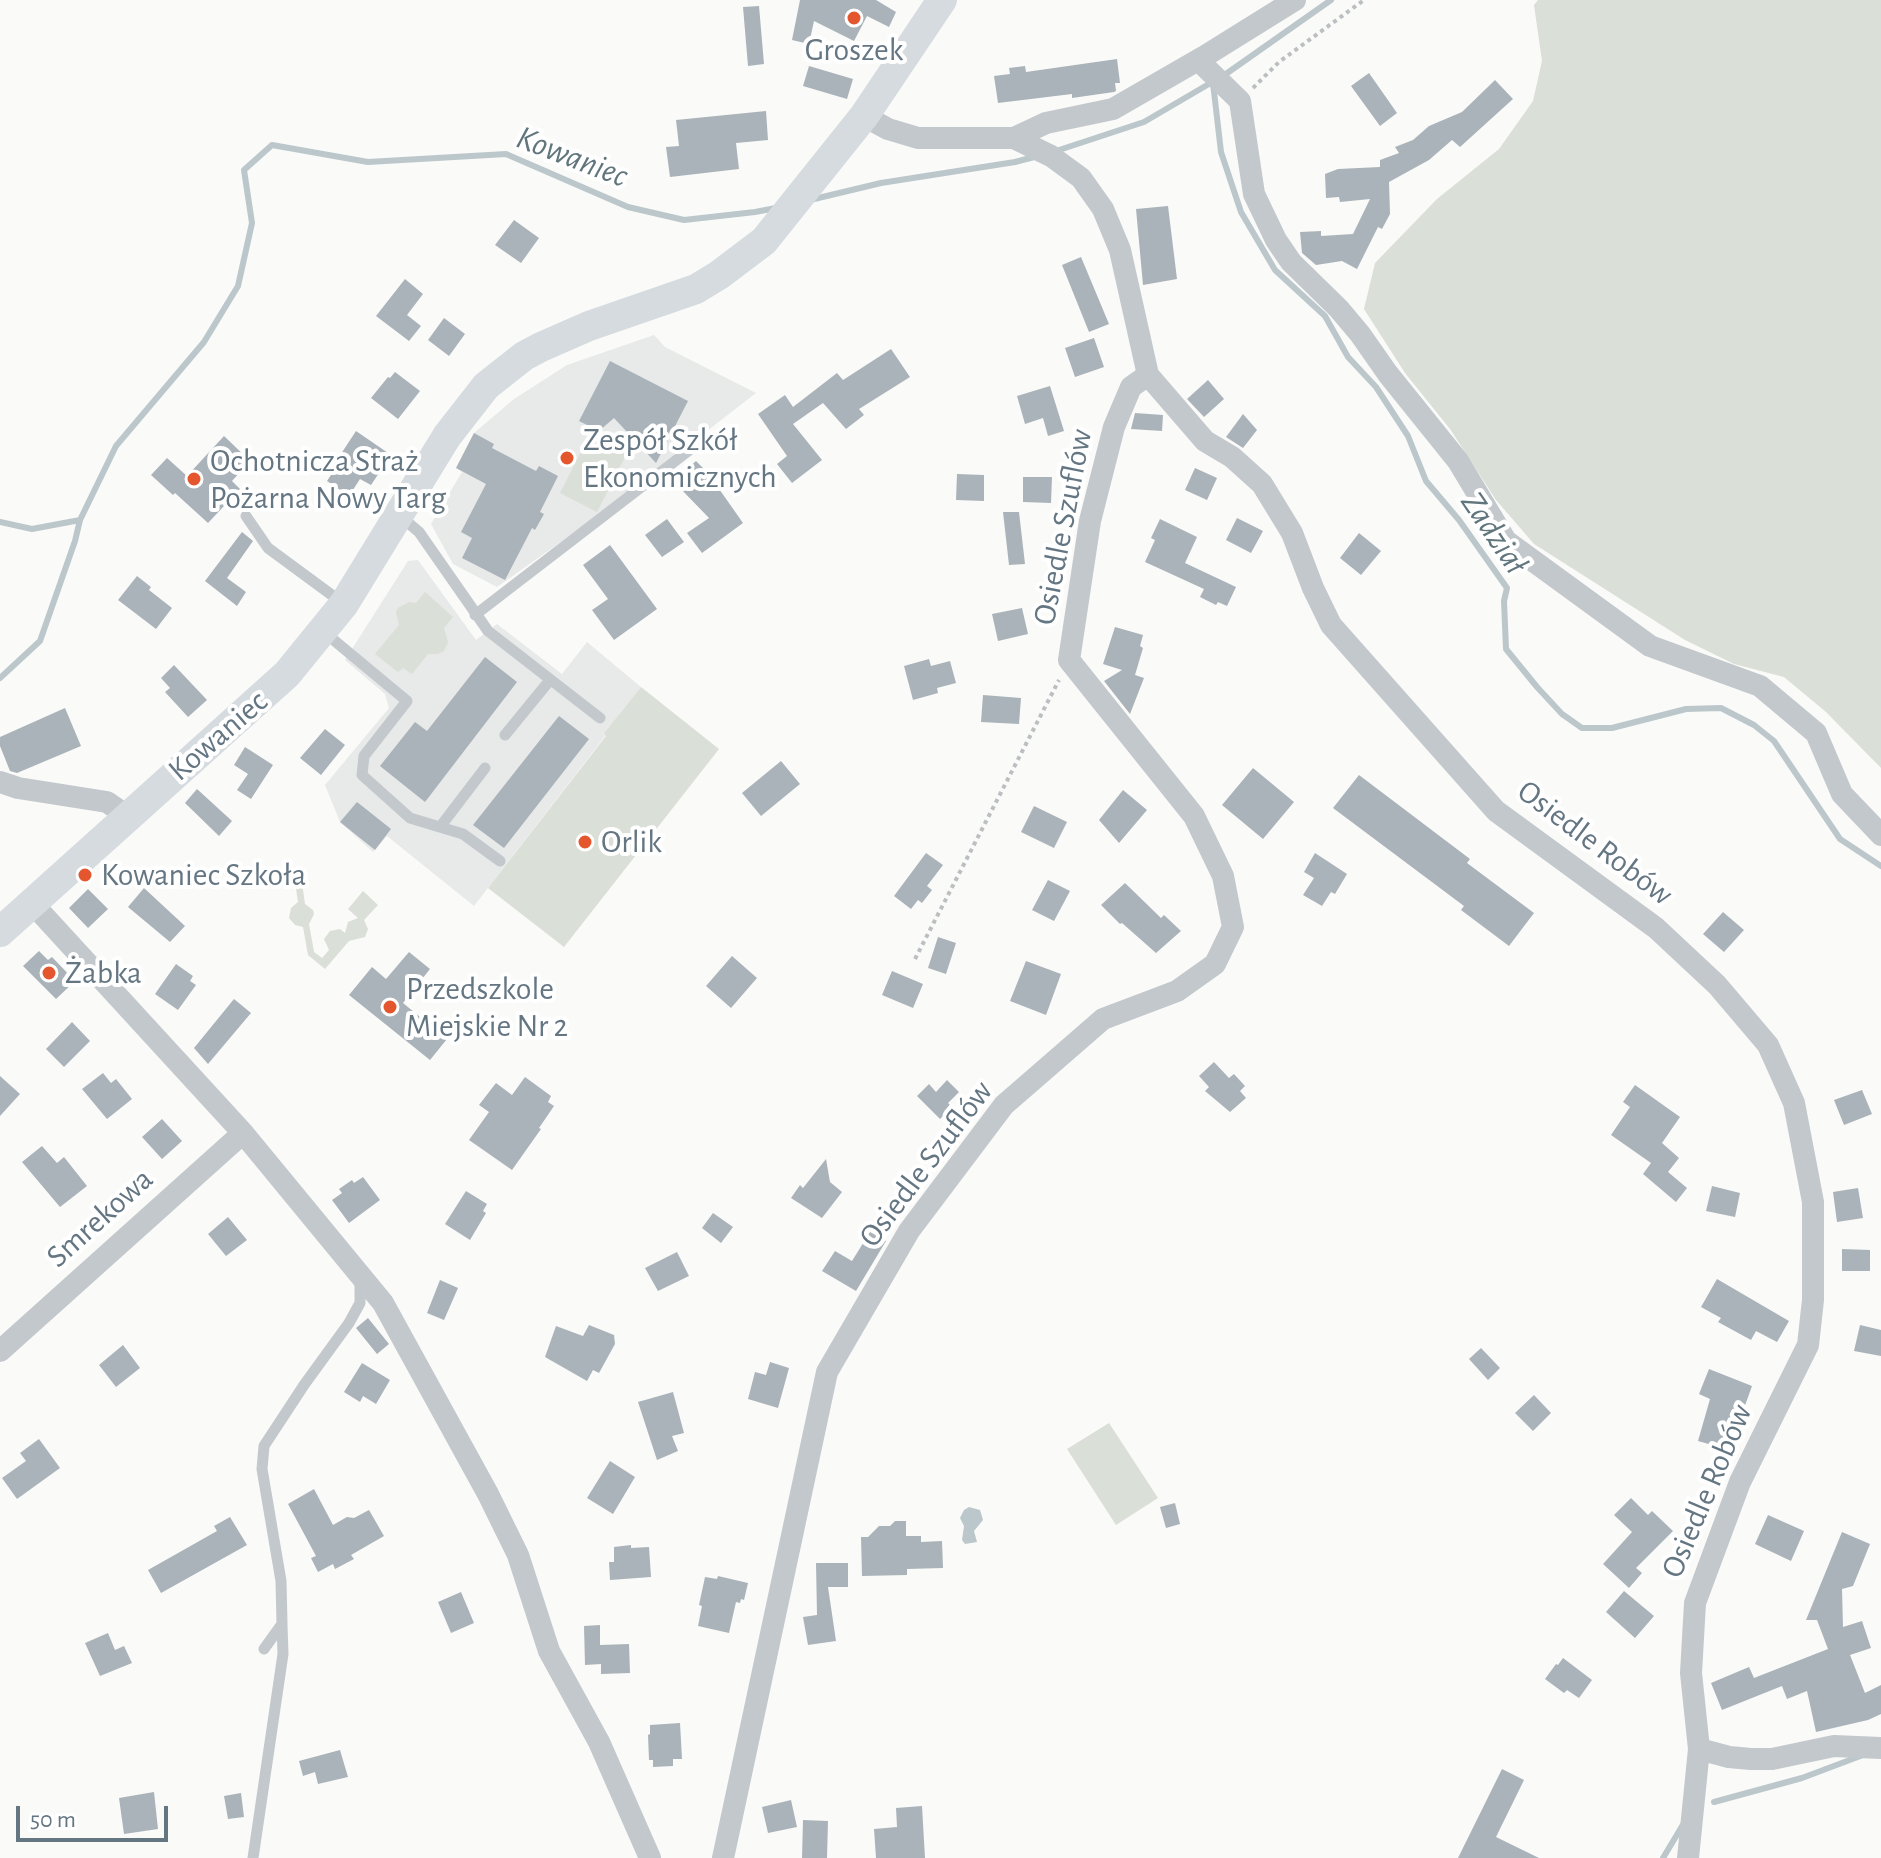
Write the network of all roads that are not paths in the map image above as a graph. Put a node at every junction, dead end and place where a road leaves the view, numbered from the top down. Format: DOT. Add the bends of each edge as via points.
graph roads {
  1 [pos="942,0"];
  2 [pos="1295,0"];
  3 [pos="1198,60"];
  4 [pos="864,116"];
  5 [pos="1024,142"];
  6 [pos="1148,375"];
  7 [pos="696,445"];
  8 [pos="400,515"];
  9 [pos="246,516"];
  10 [pos="344,604"];
  11 [pos="475,615"];
  12 [pos="323,632"];
  13 [pos="550,680"];
  14 [pos="600,718"];
  15 [pos="505,735"];
  16 [pos="485,768"];
  17 [pos="0,782"];
  18 [pos="127,816"];
  19 [pos="440,827"];
  20 [pos="1881,835"];
  21 [pos="500,861"];
  22 [pos="32,903"];
  23 [pos="0,932"];
  24 [pos="243,1133"];
  25 [pos="360,1276"];
  26 [pos="0,1351"];
  27 [pos="282,1624"];
  28 [pos="264,1649"];
  29 [pos="1881,1748"];
  30 [pos="1699,1749"];
  31 [pos="253,1858"];
  32 [pos="650,1858"];
  33 [pos="723,1858"];
  34 [pos="1688,1858"];
  1 -- 4 [label="street, Kowaniec"];
  2 -- 3 [label="street"];
  3 -- 5 [label="street" via="1113,109 1046,123"];
  3 -- 20 [label="street" via="1240,101 1254,194 1276,240 1360,334 1458,461 1506,541 1650,646 1760,686 1816,733 1842,794"];
  4 -- 5 [label="street, Osiedle Robów" via="918,138"];
  4 -- 8 [label="street, Kowaniec" via="772,233 742,259 696,289 558,339 507,367 458,420"];
  5 -- 6 [label="street, Osiedle Robów" via="1068,166 1097,200 1120,250"];
  6 -- 30 [label="street, Osiedle Robów" via="1205,441 1262,484 1292,533 1331,625 1359,657 1496,811 1656,928 1717,985 1768,1045 1794,1103 1813,1202 1808,1345 1740,1482 1695,1603 1691,1673"];
  6 -- 33 [label="street, Osiedle Szuflów" via="1131,387 1114,427 1090,521 1069,660 1194,816 1223,876 1233,927 1215,964 1177,991 1103,1019 1004,1105 909,1231 827,1372"];
  7 -- 11 [label="lane"];
  8 -- 10 [label="street, Kowaniec"];
  8 -- 11 [label="lane" via="419,532"];
  9 -- 10 [label="lane" via="268,548"];
  10 -- 12 [label="street, Kowaniec"];
  11 -- 13 [label="lane"];
  12 -- 18 [label="street, Kowaniec" via="249,711"];
  12 -- 19 [label="lane" via="407,701 364,756 362,775 410,818"];
  13 -- 14 [label="lane"];
  13 -- 15 [label="lane"];
  16 -- 19 [label="lane"];
  17 -- 18 [label="street" via="107,802"];
  18 -- 22 [label="street, Kowaniec"];
  19 -- 21 [label="lane" via="463,834"];
  22 -- 23 [label="street, Kowaniec"];
  22 -- 24 [label="street"];
  24 -- 25 [label="street"];
  24 -- 26 [label="street, Smrekowa"];
  25 -- 27 [label="lane" via="360,1303 349,1323 264,1446 262,1469 281,1581"];
  25 -- 32 [label="street" via="383,1303 488,1494 518,1555 549,1651 599,1742"];
  27 -- 28 [label="lane"];
  27 -- 31 [label="lane" via="283,1654"];
  29 -- 30 [label="street" via="1834,1746 1772,1759"];
  30 -- 34 [label="street, Osiedle Robów"];
}
